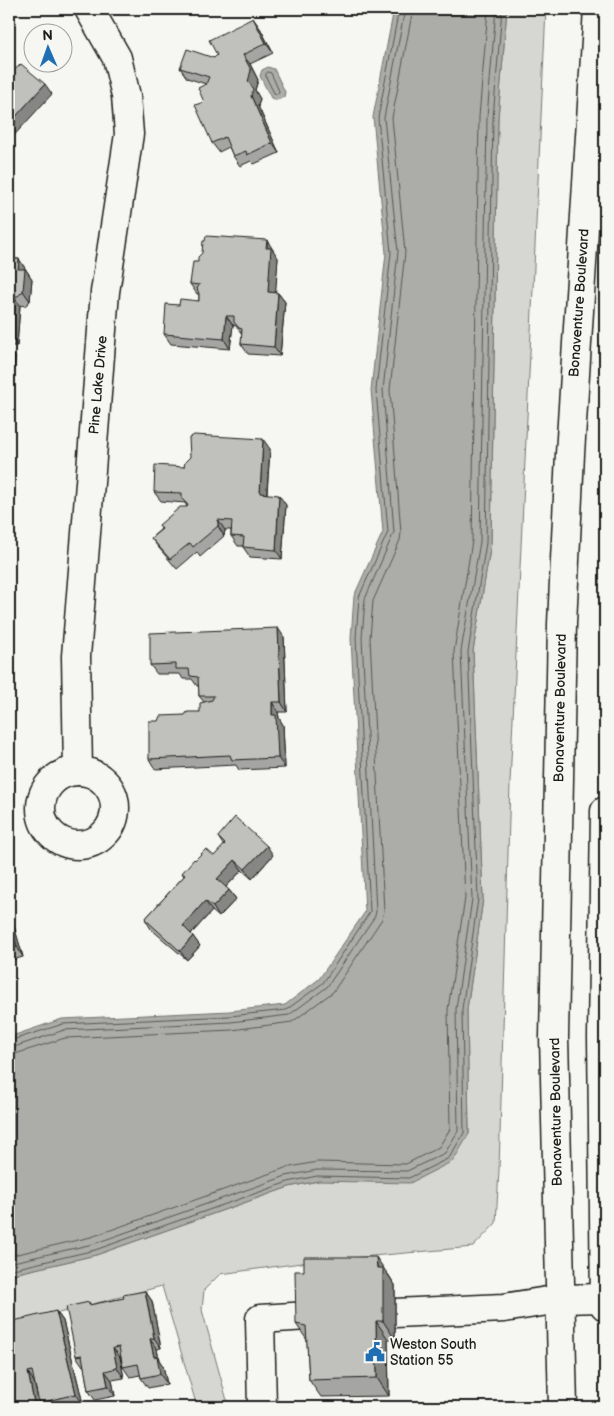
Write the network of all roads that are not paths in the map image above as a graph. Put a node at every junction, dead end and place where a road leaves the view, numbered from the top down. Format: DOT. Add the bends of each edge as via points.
graph roads {
  1 [pos="88,9"];
  2 [pos="598,9"];
  3 [pos="78,770"];
  4 [pos="605,811"];
  5 [pos="605,1298"];
  6 [pos="560,1299"];
  7 [pos="605,1306"];
  8 [pos="395,1313"];
  9 [pos="308,1316"];
  10 [pos="262,1407"];
  11 [pos="562,1407"];
  1 -- 3 [label="main road, Pine Lake Drive" via="117,58 126,96 129,134 105,292 76,656"];
  2 -- 6 [label="main road, Bonaventure Boulevard" via="562,624 554,1037"];
  4 -- 5 [label="main road" via="602,1037"];
  5 -- 6 [label="main road"];
  5 -- 7 [label="main road"];
  6 -- 8 [label="main road" via="504,1308"];
  6 -- 11 [label="main road, Bonaventure Boulevard"];
  9 -- 10 [label="main road" via="260,1320"];
}
